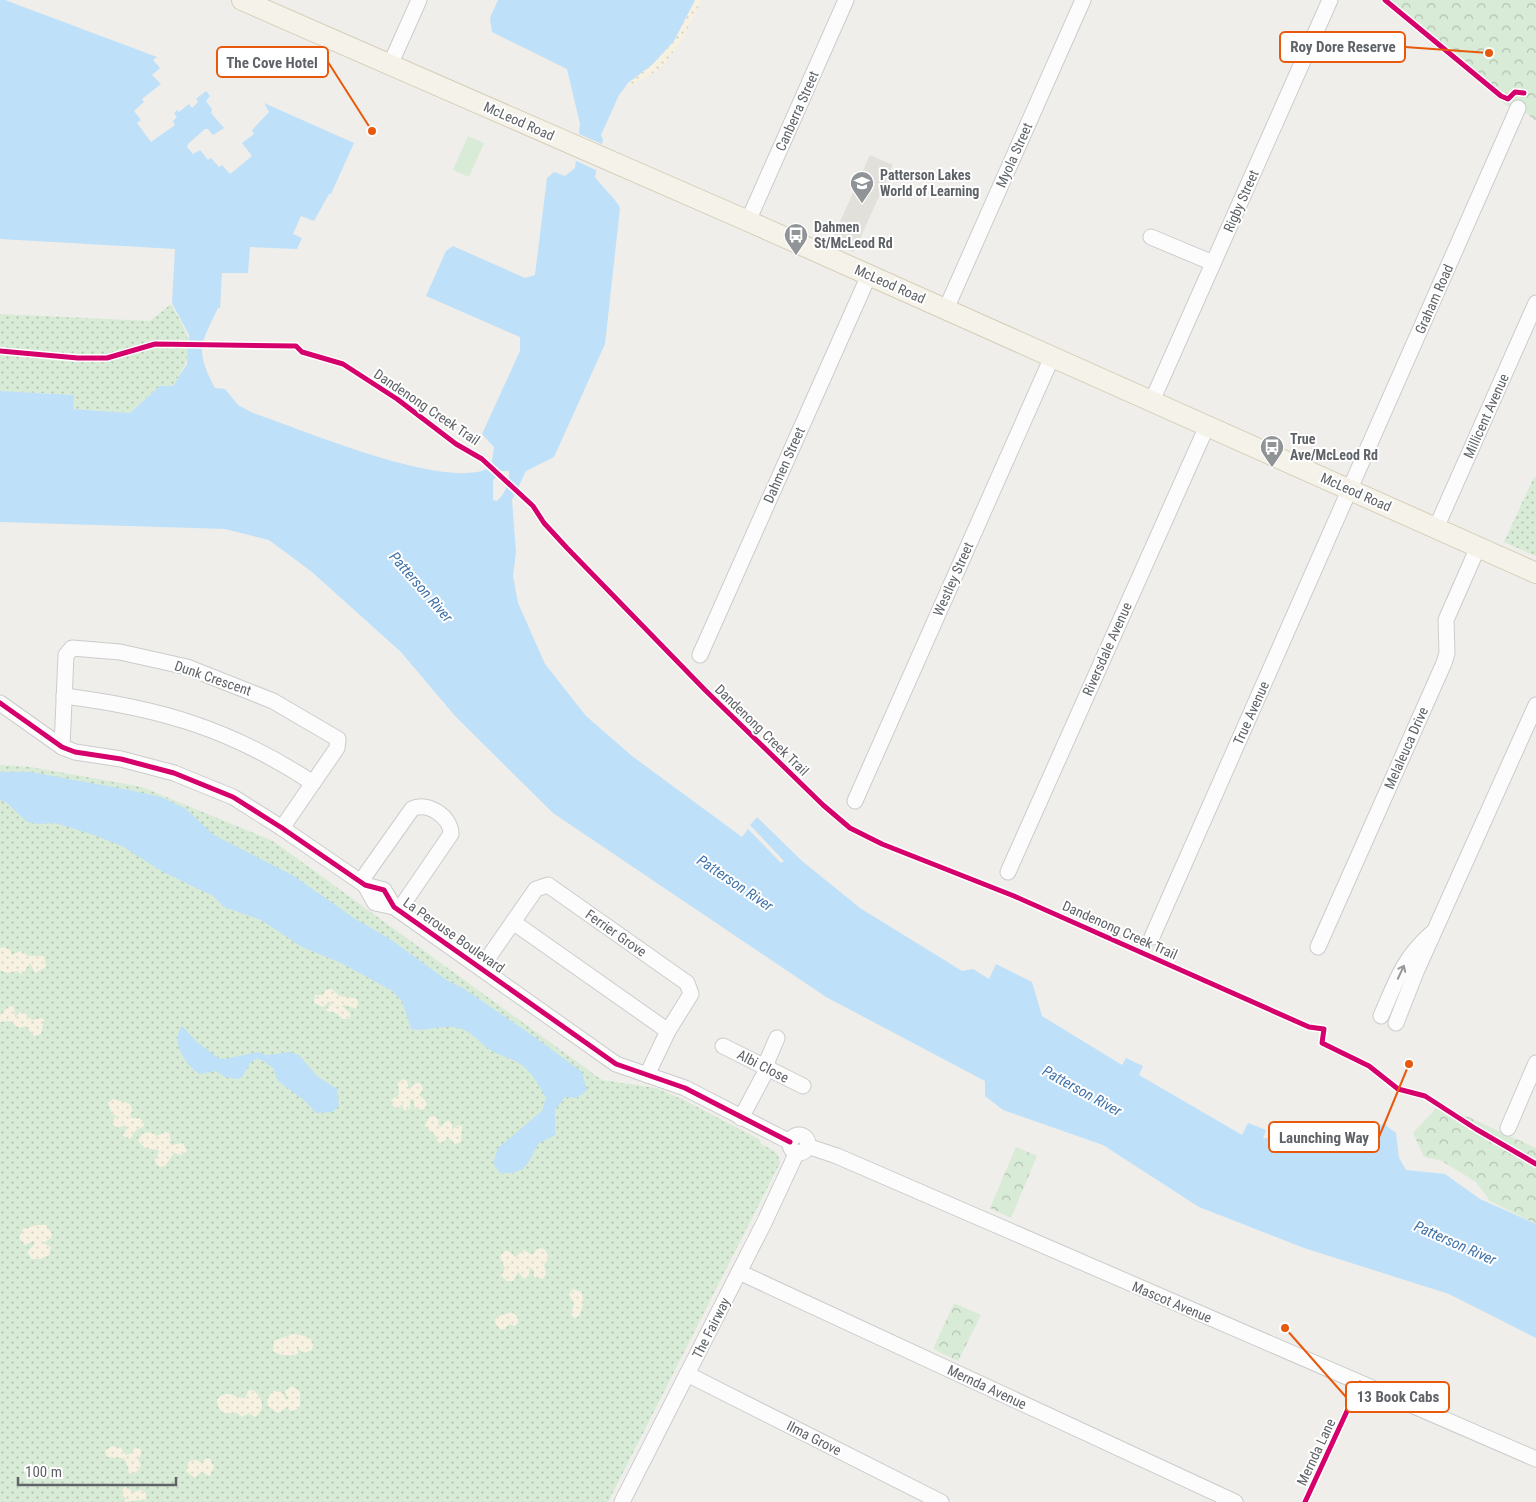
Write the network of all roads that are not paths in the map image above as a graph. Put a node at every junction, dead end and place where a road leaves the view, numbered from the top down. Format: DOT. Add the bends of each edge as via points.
graph roads {
  1 [pos="242,0"];
  2 [pos="419,0"];
  3 [pos="846,0"];
  4 [pos="1083,0"];
  5 [pos="1330,0"];
  6 [pos="390,65"];
  7 [pos="1518,108"];
  8 [pos="748,221"];
  9 [pos="1151,238"];
  10 [pos="1213,263"];
  11 [pos="869,275"];
  12 [pos="1536,304"];
  13 [pos="946,309"];
  14 [pos="1052,357"];
  15 [pos="1152,401"];
  16 [pos="1207,426"];
  17 [pos="1350,490"];
  18 [pos="1436,528"];
  19 [pos="1478,547"];
  20 [pos="1536,573"];
  21 [pos="700,655"];
  22 [pos="64,696"];
  23 [pos="0,703"];
  24 [pos="1536,705"];
  25 [pos="62,747"];
  26 [pos="313,783"];
  27 [pos="855,802"];
  28 [pos="282,828"];
  29 [pos="1008,872"];
  30 [pos="363,883"];
  31 [pos="397,908"];
  32 [pos="1440,921"];
  33 [pos="513,922"];
  34 [pos="1152,937"];
  35 [pos="1318,947"];
  36 [pos="481,968"];
  37 [pos="1380,1016"];
  38 [pos="1396,1023"];
  39 [pos="668,1031"];
  40 [pos="777,1038"];
  41 [pos="723,1046"];
  42 [pos="1536,1062"];
  43 [pos="767,1069"];
  44 [pos="647,1075"];
  45 [pos="803,1086"];
  46 [pos="741,1118"];
  47 [pos="1508,1128"];
  48 [pos="798,1147"];
  49 [pos="739,1272"];
  50 [pos="688,1374"];
  51 [pos="1536,1459"];
  52 [pos="622,1502"];
  53 [pos="941,1502"];
  54 [pos="1235,1502"];
  1 -- 6 [label="main road, McLeod Road"];
  2 -- 6 [label="street"];
  3 -- 8 [label="street, Canberra Street"];
  4 -- 13 [label="street, Myola Street"];
  5 -- 10 [label="street, Rigby Street"];
  6 -- 8 [label="main road, McLeod Road"];
  7 -- 17 [label="street, Graham Road"];
  8 -- 11 [label="main road, McLeod Road"];
  9 -- 10 [label="street"];
  10 -- 15 [label="street, Rigby Street"];
  11 -- 13 [label="main road, McLeod Road"];
  11 -- 21 [label="street, Dahmen Street"];
  12 -- 18 [label="street, Millicent Avenue"];
  13 -- 14 [label="main road, McLeod Road"];
  14 -- 15 [label="main road, McLeod Road"];
  14 -- 27 [label="street, Westley Street"];
  15 -- 16 [label="main road, McLeod Road"];
  16 -- 17 [label="main road, McLeod Road"];
  16 -- 29 [label="street, Riversdale Avenue"];
  17 -- 18 [label="main road, McLeod Road"];
  17 -- 34 [label="street, True Avenue"];
  18 -- 19 [label="main road, McLeod Road"];
  19 -- 20 [label="main road, McLeod Road"];
  19 -- 35 [label="street, Melaleuca Drive" via="1446,620 1444,663"];
  22 -- 25 [label="street, Dunk Crescent"];
  22 -- 26 [label="street" via="118,703 180,717 256,748"];
  22 -- 26 [label="street, Dunk Crescent" via="66,655 72,648 120,652 187,667 274,701 335,736 339,744"];
  23 -- 25 [label="street, La Perouse Boulevard"];
  24 -- 32 [label="street"];
  25 -- 28 [label="street, La Perouse Boulevard" via="174,773 233,798"];
  26 -- 28 [label="street, Dunk Crescent"];
  28 -- 30 [label="street, La Perouse Boulevard"];
  30 -- 31 [label="street, La Perouse Boulevard" via="384,890"];
  30 -- 31 [label="street" via="412,809 426,806 447,820 451,834"];
  31 -- 36 [label="street, La Perouse Boulevard"];
  37 -- 32 [label="street, one-way" via="1412,952"];
  32 -- 38 [label="street"];
  33 -- 36 [label="street, Ferrier Grove"];
  33 -- 39 [label="street"];
  33 -- 39 [label="street, Ferrier Grove" via="536,889 548,885 687,983 691,994"];
  36 -- 44 [label="street, La Perouse Boulevard" via="616,1064"];
  39 -- 44 [label="street, Ferrier Grove"];
  40 -- 43 [label="street"];
  41 -- 43 [label="street, Albi Close"];
  42 -- 47 [label="street"];
  43 -- 45 [label="street, Albi Close"];
  43 -- 46 [label="street"];
  44 -- 46 [label="street, La Perouse Boulevard" via="685,1088"];
  46 -- 48 [label="street, La Perouse Boulevard"];
  48 -- 49 [label="street, The Fairway"];
  48 -- 51 [label="street, Mascot Avenue" via="837,1156"];
  49 -- 50 [label="street, The Fairway"];
  49 -- 54 [label="street, Mernda Avenue"];
  50 -- 52 [label="street, The Fairway"];
  50 -- 53 [label="street, Ilma Grove"];
}
